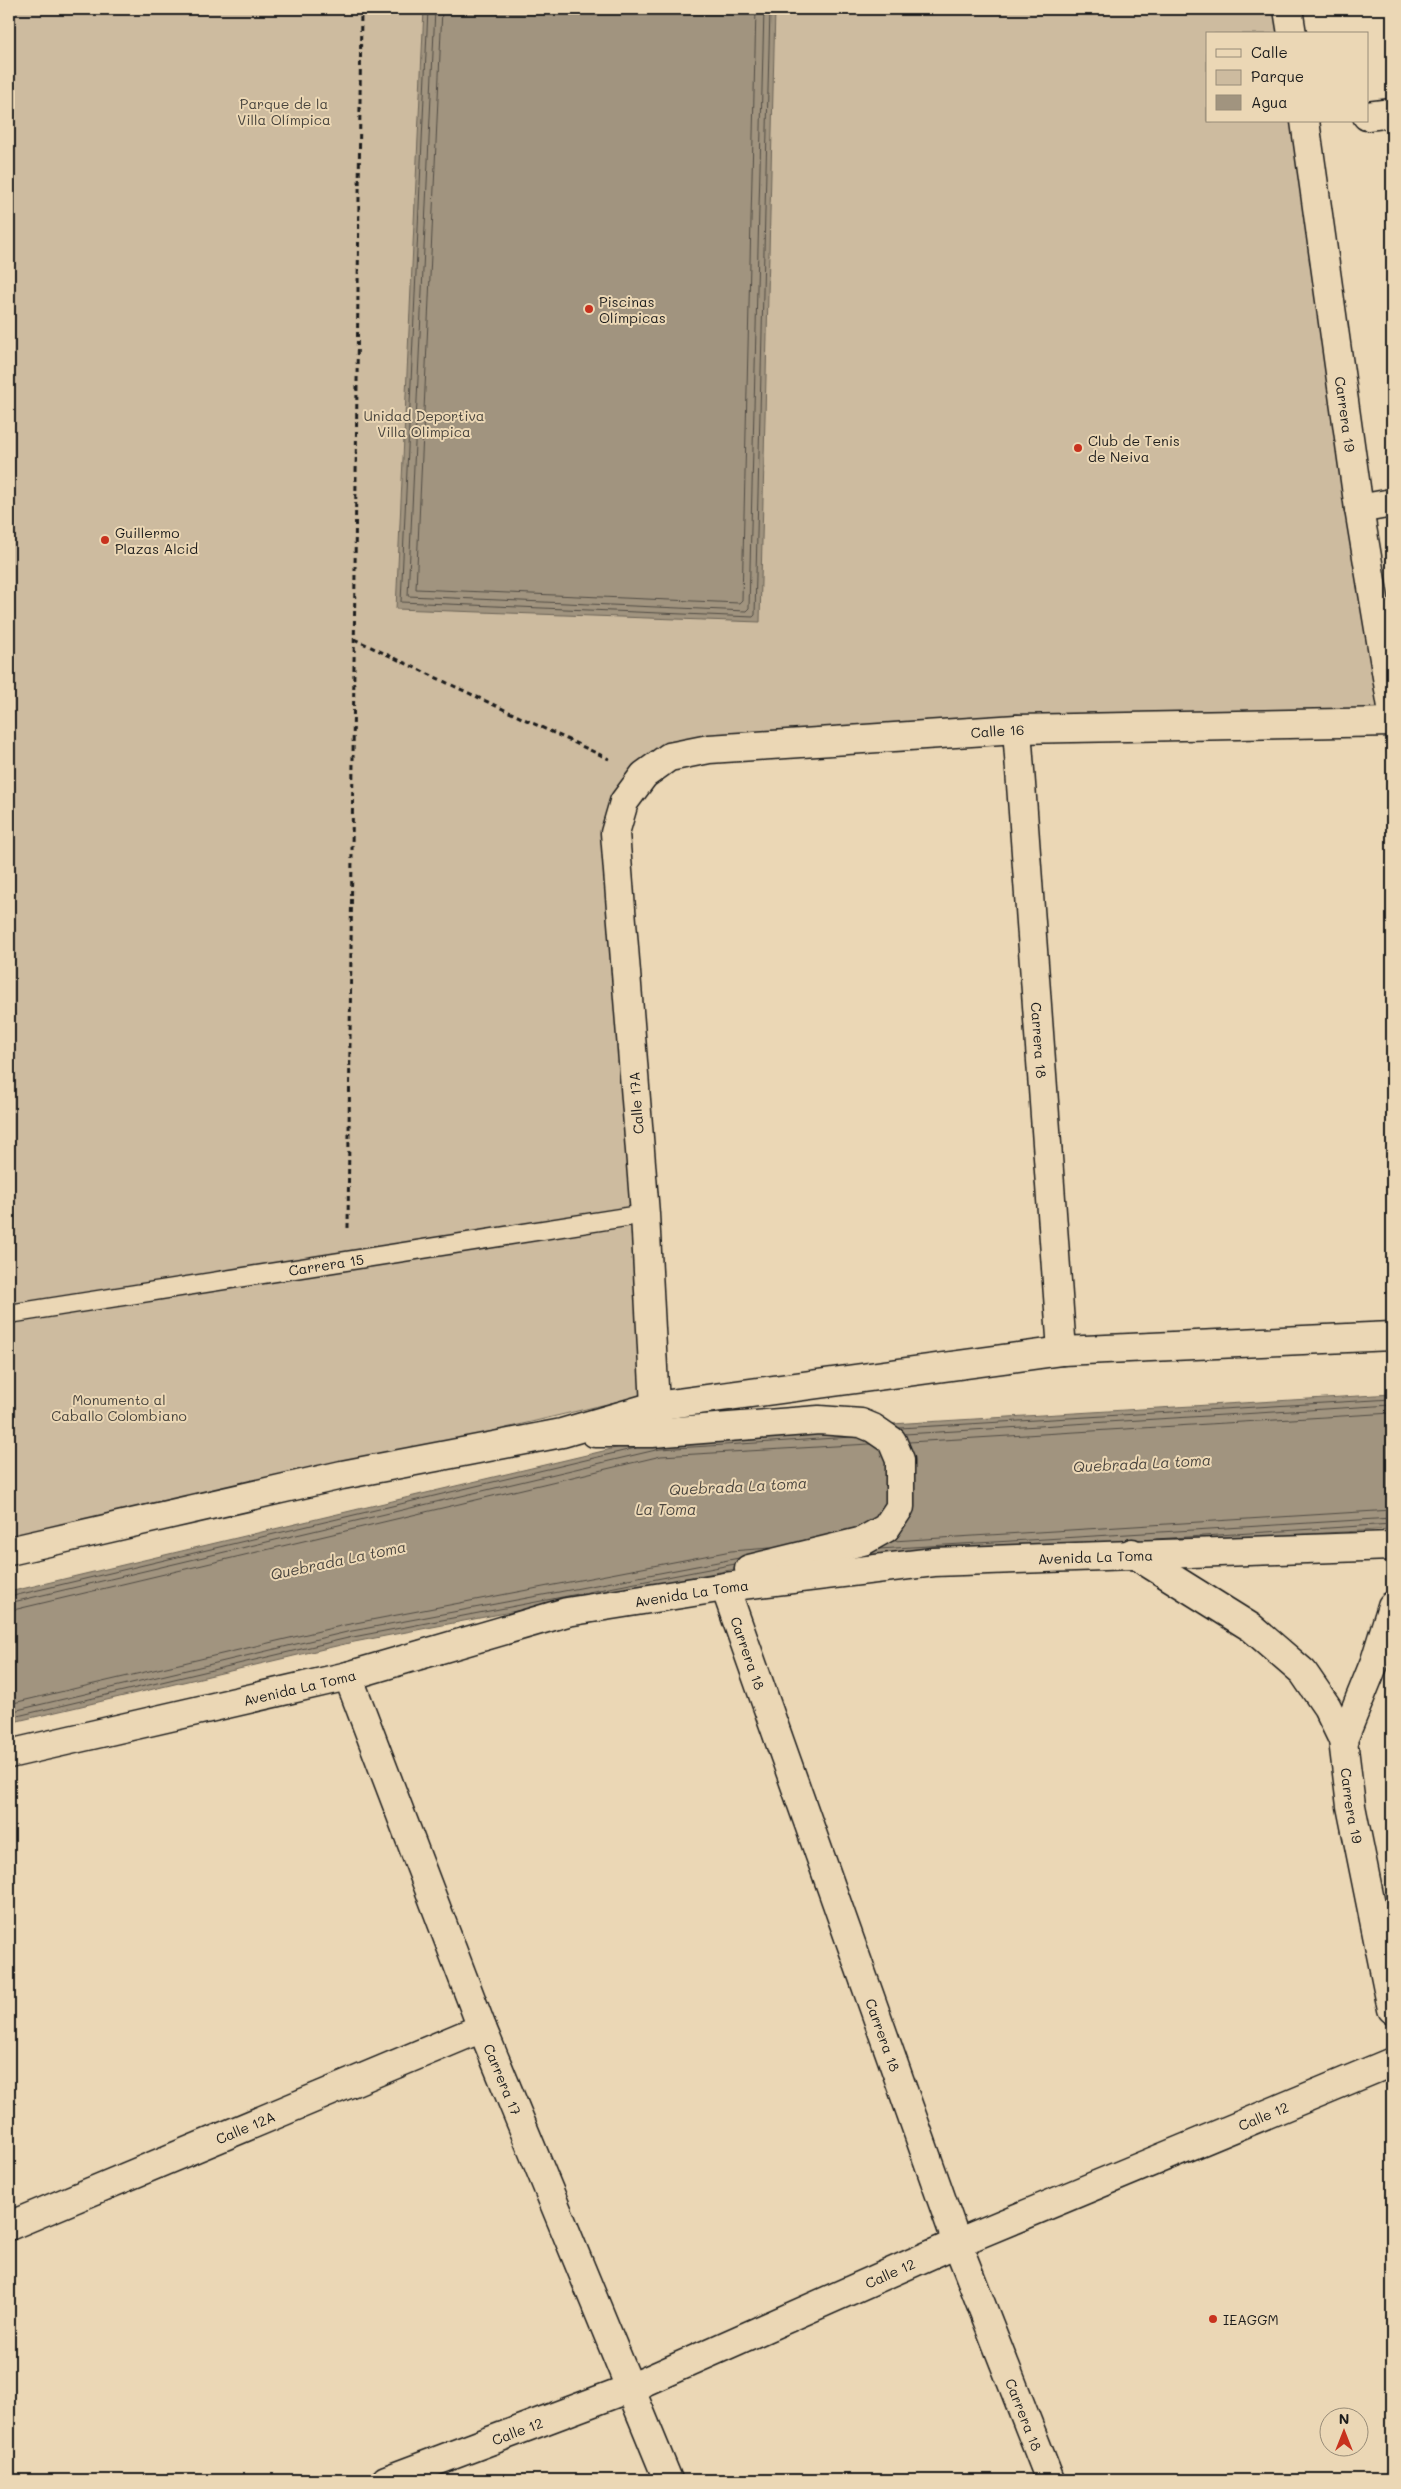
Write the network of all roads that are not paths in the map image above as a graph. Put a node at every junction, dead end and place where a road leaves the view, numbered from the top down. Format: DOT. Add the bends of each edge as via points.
graph roads {
  1 [pos="1288,9"];
  2 [pos="1292,32"];
  3 [pos="1392,113"];
  4 [pos="1368,116"];
  5 [pos="1312,122"];
  6 [pos="1392,503"];
  7 [pos="1359,509"];
  8 [pos="1392,707"];
  9 [pos="1392,722"];
  10 [pos="1017,729"];
  11 [pos="624,802"];
  12 [pos="645,1214"];
  13 [pos="9,1314"];
  14 [pos="1392,1336"];
  15 [pos="1062,1351"];
  16 [pos="655,1406"];
  17 [pos="562,1433"];
  18 [pos="1392,1546"];
  19 [pos="9,1551"];
  20 [pos="1132,1554"];
  21 [pos="725,1587"];
  22 [pos="1392,1606"];
  23 [pos="567,1612"];
  24 [pos="348,1676"];
  25 [pos="1343,1740"];
  26 [pos="9,1754"];
  27 [pos="1392,2009"];
  28 [pos="482,2028"];
  29 [pos="1392,2062"];
  30 [pos="9,2226"];
  31 [pos="957,2243"];
  32 [pos="628,2389"];
  33 [pos="386,2480"];
  34 [pos="668,2480"];
  35 [pos="1050,2480"];
  1 -- 2 [label="street"];
  3 -- 4 [label="street"];
  5 -- 7 [label="street, Carrera 19"];
  6 -- 7 [label="street"];
  7 -- 8 [label="street, Carrera 19"];
  9 -- 10 [label="street, Calle 16"];
  10 -- 11 [label="street, Calle 16" via="709,749 669,758 644,775"];
  10 -- 15 [label="street, Carrera 18"];
  11 -- 12 [label="street, Calle 17A" via="615,833"];
  12 -- 13 [label="lane, Carrera 15"];
  12 -- 16 [label="street, Calle 17A"];
  14 -- 15 [label="street"];
  15 -- 16 [label="street"];
  16 -- 17 [label="street"];
  17 -- 19 [label="street" via="342,1475"];
  17 -- 23 [label="street" via="652,1433 819,1420 861,1423 892,1441 900,1460 900,1507 886,1528 863,1540"];
  18 -- 20 [label="street, Avenida La Toma"];
  20 -- 21 [label="street, Avenida La Toma" via="934,1562"];
  20 -- 25 [label="street" via="1252,1628 1303,1672 1327,1707"];
  21 -- 23 [label="street, Avenida La Toma"];
  21 -- 31 [label="street, Carrera 18"];
  22 -- 25 [label="street, Carrera 19"];
  23 -- 24 [label="street, Avenida La Toma"];
  24 -- 26 [label="street, Avenida La Toma"];
  24 -- 28 [label="street, Carrera 17"];
  25 -- 27 [label="street, Carrera 19" via="1351,1806"];
  28 -- 30 [label="street, Calle 12A"];
  28 -- 32 [label="street, Carrera 17"];
  29 -- 31 [label="street, Calle 12"];
  31 -- 32 [label="street, Calle 12"];
  31 -- 35 [label="street, Carrera 18"];
  32 -- 33 [label="street, Calle 12"];
  32 -- 34 [label="street, Carrera 17"];
}
